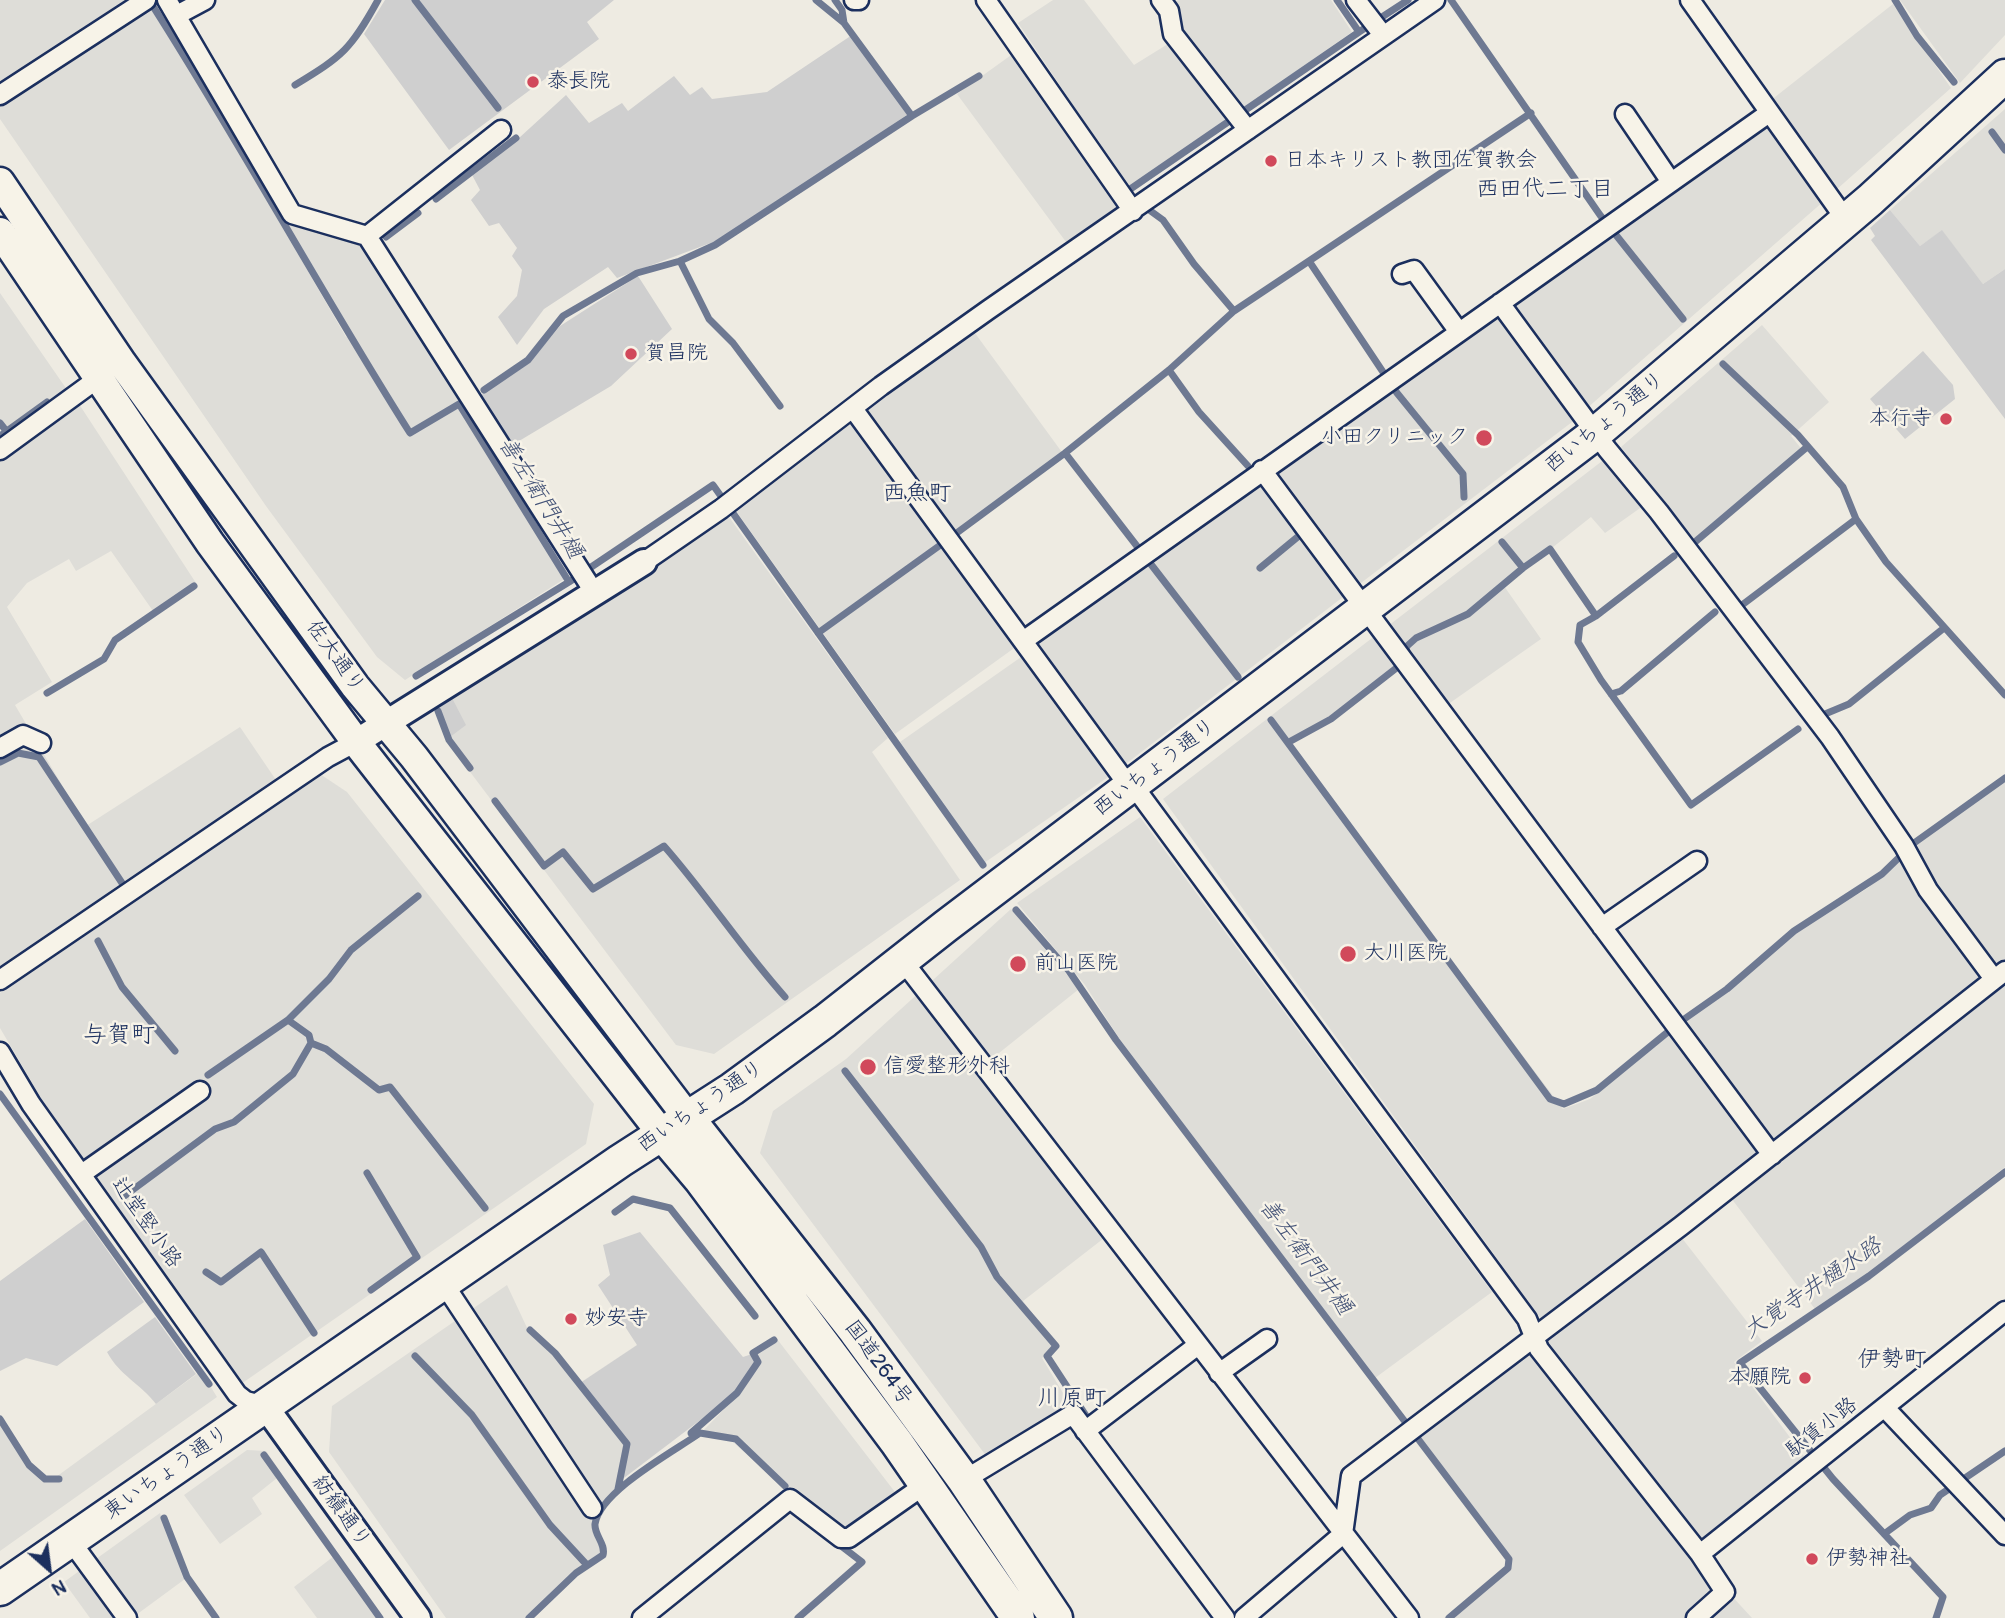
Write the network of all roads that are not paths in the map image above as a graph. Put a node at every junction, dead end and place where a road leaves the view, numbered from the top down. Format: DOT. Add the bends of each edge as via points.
graph roads {
  1 [pos="205,0"];
  2 [pos="986,0"];
  3 [pos="1161,0"];
  4 [pos="1356,0"];
  5 [pos="1435,0"];
  6 [pos="1690,0"];
  7 [pos="145,1"];
  8 [pos="172,8"];
  9 [pos="1376,27"];
  10 [pos="2005,76"];
  11 [pos="0,95"];
  12 [pos="1769,113"];
  13 [pos="1625,114"];
  14 [pos="1241,121"];
  15 [pos="501,130"];
  16 [pos="0,182"];
  17 [pos="1671,182"];
  18 [pos="1139,207"];
  19 [pos="1846,220"];
  20 [pos="0,232"];
  21 [pos="367,236"];
  22 [pos="1402,274"];
  23 [pos="1500,303"];
  24 [pos="1458,332"];
  25 [pos="100,377"];
  26 [pos="854,411"];
  27 [pos="1596,433"];
  28 [pos="0,450"];
  29 [pos="1262,470"];
  30 [pos="644,562"];
  31 [pos="586,580"];
  32 [pos="1365,608"];
  33 [pos="1023,641"];
  34 [pos="385,723"];
  35 [pos="356,742"];
  36 [pos="41,743"];
  37 [pos="0,748"];
  38 [pos="1133,785"];
  39 [pos="1697,861"];
  40 [pos="1602,927"];
  41 [pos="903,961"];
  42 [pos="2000,975"];
  43 [pos="0,980"];
  44 [pos="0,1052"];
  45 [pos="200,1091"];
  46 [pos="675,1126"];
  47 [pos="1772,1155"];
  48 [pos="83,1173"];
  49 [pos="444,1284"];
  50 [pos="2005,1311"];
  51 [pos="1533,1336"];
  52 [pos="1267,1339"];
  53 [pos="1198,1345"];
  54 [pos="1219,1373"];
  55 [pos="265,1406"];
  56 [pos="1885,1408"];
  57 [pos="1092,1427"];
  58 [pos="964,1480"];
  59 [pos="926,1484"];
  60 [pos="592,1508"];
  61 [pos="1343,1534"];
  62 [pos="2005,1535"];
  63 [pos="70,1540"];
  64 [pos="1700,1553"];
  65 [pos="0,1590"];
  66 [pos="127,1618"];
  67 [pos="418,1618"];
  68 [pos="642,1618"];
  69 [pos="1018,1618"];
  70 [pos="1056,1618"];
  71 [pos="1225,1618"];
  72 [pos="1244,1618"];
  73 [pos="1409,1618"];
  74 [pos="1696,1618"];
  1 -- 8 [label="street"];
  2 -- 18 [label="street"];
  3 -- 14 [label="street" via="1169,11 1173,34"];
  4 -- 9 [label="street"];
  5 -- 9 [label="street"];
  6 -- 12 [label="street"];
  7 -- 11 [label="street"];
  8 -- 21 [label="street" via="292,214"];
  9 -- 14 [label="street"];
  10 -- 19 [label="highway, 西いちょう通り"];
  12 -- 17 [label="street"];
  12 -- 19 [label="street"];
  13 -- 17 [label="street"];
  14 -- 18 [label="street"];
  15 -- 21 [label="street"];
  16 -- 34 [label="main road, 佐大通り" via="122,363"];
  17 -- 23 [label="street"];
  18 -- 26 [label="street" via="881,386"];
  19 -- 27 [label="highway, 西いちょう通り"];
  20 -- 25 [label="main road, 佐大通り"];
  21 -- 31 [label="street"];
  22 -- 24 [label="street" via="1414,270"];
  23 -- 24 [label="street"];
  23 -- 27 [label="street"];
  24 -- 29 [label="street"];
  25 -- 28 [label="street"];
  25 -- 35 [label="main road, 佐大通り" via="210,543"];
  26 -- 30 [label="street"];
  26 -- 33 [label="street"];
  27 -- 32 [label="highway, 西いちょう通り"];
  27 -- 42 [label="street" via="1830,737 1928,890"];
  29 -- 32 [label="street"];
  29 -- 33 [label="street"];
  30 -- 31 [label="street"];
  31 -- 34 [label="street"];
  32 -- 38 [label="highway, 西いちょう通り"];
  32 -- 40 [label="street"];
  33 -- 38 [label="street" via="1120,774"];
  34 -- 35 [label="street"];
  34 -- 46 [label="main road, 佐大通り"];
  35 -- 43 [label="street"];
  35 -- 46 [label="main road, 佐大通り"];
  36 -- 37 [label="street" via="23,735"];
  38 -- 41 [label="highway, 西いちょう通り"];
  38 -- 51 [label="street" via="1527,1319"];
  39 -- 40 [label="street"];
  40 -- 47 [label="street"];
  41 -- 46 [label="highway, 西いちょう通り"];
  41 -- 53 [label="street"];
  42 -- 47 [label="street"];
  44 -- 48 [label="street, 辻堂竪小路"];
  45 -- 48 [label="street"];
  46 -- 49 [label="highway, 西いちょう通り"];
  46 -- 58 [label="highway, 国道264号" via="855,1331"];
  46 -- 59 [label="highway, 国道264号" via="701,1179"];
  47 -- 51 [label="street"];
  48 -- 55 [label="street, 辻堂竪小路" via="237,1394"];
  49 -- 55 [label="highway, 西いちょう通り"];
  49 -- 60 [label="street"];
  50 -- 56 [label="street, 駄賃小路"];
  51 -- 61 [label="street" via="1352,1476"];
  51 -- 64 [label="street"];
  52 -- 54 [label="street"];
  53 -- 54 [label="street"];
  53 -- 57 [label="street"];
  54 -- 61 [label="street"];
  55 -- 63 [label="highway, 東いちょう通り"];
  55 -- 67 [label="street, 紡績通り"];
  56 -- 62 [label="street"];
  56 -- 64 [label="street, 駄賃小路"];
  57 -- 58 [label="street" via="1073,1414"];
  57 -- 71 [label="street"];
  58 -- 70 [label="highway, 国道264号"];
  59 -- 68 [label="street" via="849,1538 841,1538 790,1499"];
  59 -- 69 [label="highway, 国道264号"];
  61 -- 72 [label="street"];
  61 -- 73 [label="street"];
  63 -- 65 [label="highway, 東いちょう通り"];
  63 -- 66 [label="street"];
  64 -- 74 [label="street" via="1725,1592"];
}
